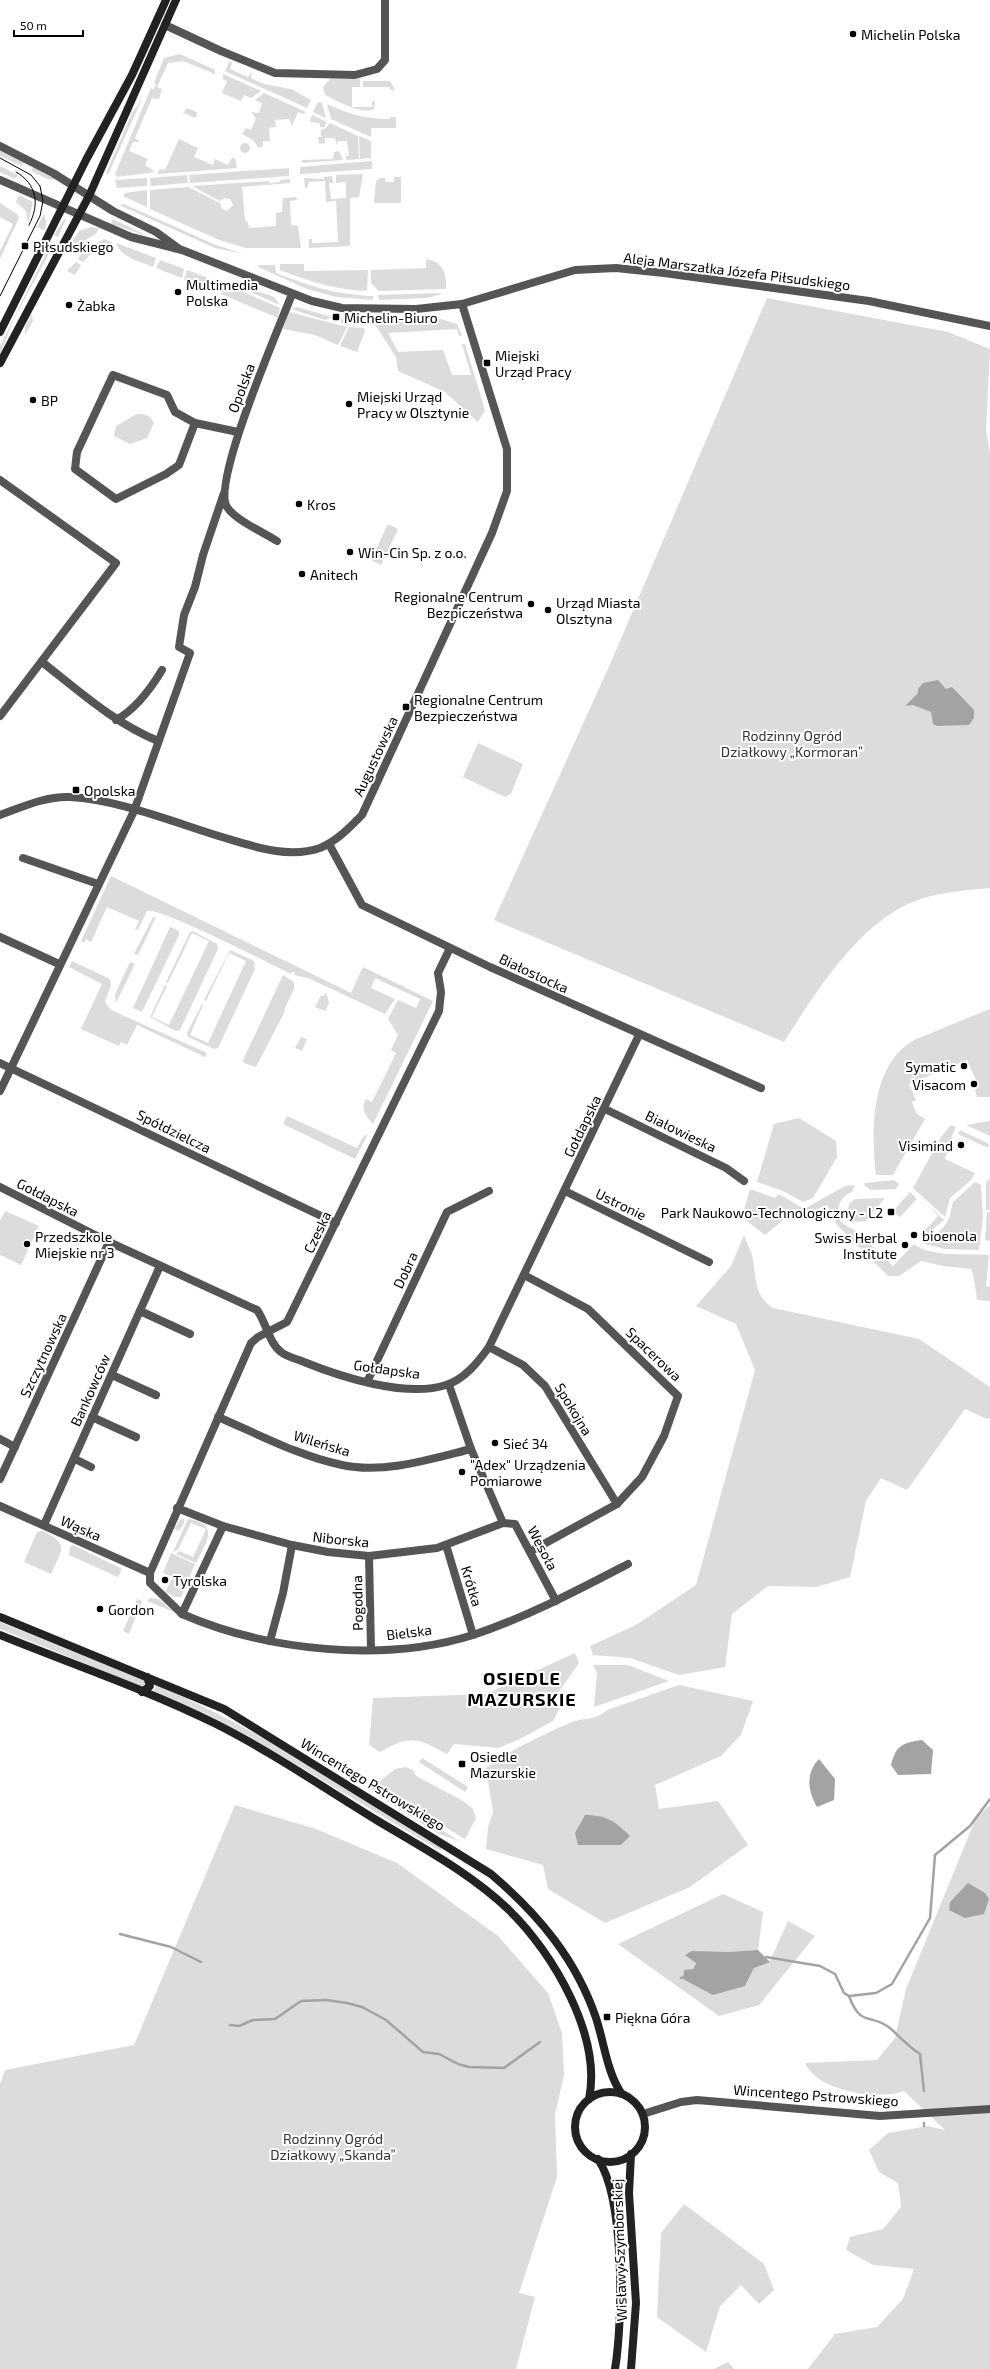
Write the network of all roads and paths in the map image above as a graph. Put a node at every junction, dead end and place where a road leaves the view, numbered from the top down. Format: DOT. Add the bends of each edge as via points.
graph roads {
  1 [pos="166,0"];
  2 [pos="176,0"];
  3 [pos="385,0"];
  4 [pos="165,25"];
  5 [pos="0,146"];
  6 [pos="0,180"];
  7 [pos="73,185"];
  8 [pos="89,196"];
  9 [pos="62,208"];
  10 [pos="80,216"];
  11 [pos="182,250"];
  12 [pos="292,294"];
  13 [pos="462,304"];
  14 [pos="990,326"];
  15 [pos="0,332"];
  16 [pos="0,363"];
  17 [pos="195,423"];
  18 [pos="238,432"];
  19 [pos="0,480"];
  20 [pos="224,493"];
  21 [pos="277,541"];
  22 [pos="42,662"];
  23 [pos="162,670"];
  24 [pos="0,716"];
  25 [pos="116,720"];
  26 [pos="158,741"];
  27 [pos="134,811"];
  28 [pos="0,815"];
  29 [pos="329,844"];
  30 [pos="23,858"];
  31 [pos="98,884"];
  32 [pos="0,937"];
  33 [pos="450,948"];
  34 [pos="59,964"];
  35 [pos="639,1035"];
  36 [pos="0,1062"];
  37 [pos="11,1068"];
  38 [pos="760,1088"];
  39 [pos="0,1091"];
  40 [pos="605,1109"];
  41 [pos="744,1180"];
  42 [pos="0,1187"];
  43 [pos="489,1191"];
  44 [pos="565,1191"];
  45 [pos="336,1223"];
  46 [pos="109,1242"];
  47 [pos="709,1262"];
  48 [pos="160,1266"];
  49 [pos="524,1275"];
  50 [pos="140,1311"];
  51 [pos="269,1331"];
  52 [pos="190,1334"];
  53 [pos="489,1347"];
  54 [pos="112,1375"];
  55 [pos="367,1382"];
  56 [pos="449,1384"];
  57 [pos="156,1395"];
  58 [pos="92,1417"];
  59 [pos="218,1417"];
  60 [pos="136,1437"];
  61 [pos="0,1440"];
  62 [pos="15,1447"];
  63 [pos="471,1449"];
  64 [pos="74,1459"];
  65 [pos="91,1467"];
  66 [pos="0,1478"];
  67 [pos="617,1504"];
  68 [pos="0,1506"];
  69 [pos="177,1508"];
  70 [pos="503,1524"];
  71 [pos="44,1525"];
  72 [pos="223,1526"];
  73 [pos="292,1545"];
  74 [pos="446,1545"];
  75 [pos="531,1551"];
  76 [pos="369,1556"];
  77 [pos="628,1564"];
  78 [pos="150,1573"];
  79 [pos="556,1601"];
  80 [pos="182,1614"];
  81 [pos="0,1617"];
  82 [pos="0,1635"];
  83 [pos="473,1635"];
  84 [pos="270,1642"];
  85 [pos="371,1649"];
  86 [pos="147,1677"];
  87 [pos="142,1692"];
  88 [pos="621,2094"];
  89 [pos="589,2099"];
  90 [pos="990,2109"];
  91 [pos="642,2114"];
  92 [pos="631,2154"];
  93 [pos="598,2159"];
  94 [pos="616,2369"];
  95 [pos="632,2369"];
  1 -- 7 [label="main road" via="132,75"];
  2 -- 4 [label="main road"];
  3 -- 4 [label="street" via="385,60 377,69 355,75 275,73 221,52"];
  4 -- 8 [label="main road"];
  5 -- 7 [label="street, Aleja Marszałka Józefa Piłsudskiego"];
  6 -- 9 [label="street, Aleja Marszałka Józefa Piłsudskiego"];
  7 -- 8 [label="street, Aleja Marszałka Józefa Piłsudskiego"];
  7 -- 9 [label="main road"];
  8 -- 10 [label="main road"];
  8 -- 11 [label="street, Aleja Marszałka Józefa Piłsudskiego" via="156,232"];
  9 -- 10 [label="street, Aleja Marszałka Józefa Piłsudskiego"];
  9 -- 15 [label="main road"];
  10 -- 11 [label="street, Aleja Marszałka Józefa Piłsudskiego" via="144,241"];
  10 -- 16 [label="main road"];
  11 -- 12 [label="street, Aleja Marszałka Józefa Piłsudskiego"];
  12 -- 13 [label="street, Aleja Marszałka Józefa Piłsudskiego" via="328,305 357,310 416,309"];
  12 -- 18 [label="street, Opolska"];
  13 -- 14 [label="street, Aleja Marszałka Józefa Piłsudskiego" via="575,270 616,268 869,301"];
  13 -- 29 [label="street, Augustowska" via="507,449 507,491 492,533 362,815"];
  17 -- 17 [label="street" via="175,412 167,395 113,375 76,452 75,469 116,499 179,465"];
  17 -- 18 [label="street"];
  18 -- 20 [label="street, Opolska"];
  19 -- 22 [label="street" via="116,563"];
  20 -- 21 [label="street" via="226,506 233,514"];
  20 -- 26 [label="street, Opolska" via="184,615 179,647 190,653"];
  22 -- 24 [label="street"];
  22 -- 25 [label="street"];
  23 -- 25 [label="street" via="151,688 128,713"];
  25 -- 26 [label="street"];
  26 -- 27 [label="street"];
  27 -- 28 [label="street, Augustowska" via="69,797 42,801"];
  27 -- 29 [label="street, Augustowska" via="255,848 284,852 318,849"];
  27 -- 31 [label="street"];
  29 -- 33 [label="street, Białostocka" via="362,905"];
  30 -- 31 [label="street"];
  31 -- 34 [label="street"];
  32 -- 34 [label="street"];
  33 -- 35 [label="street, Białostocka"];
  33 -- 45 [label="street, Czeska" via="438,973 441,992 439,1011"];
  34 -- 37 [label="street"];
  35 -- 38 [label="street, Białostocka"];
  35 -- 40 [label="street, Gołdapska"];
  36 -- 37 [label="street, Spółdzielcza"];
  37 -- 39 [label="street"];
  37 -- 45 [label="street, Spółdzielcza"];
  40 -- 41 [label="street, Białowieska" via="726,1168"];
  40 -- 44 [label="street, Gołdapska"];
  42 -- 46 [label="street, Gołdapska"];
  43 -- 55 [label="street, Dobra" via="447,1212"];
  44 -- 47 [label="street, Ustronie"];
  44 -- 49 [label="street, Gołdapska"];
  45 -- 51 [label="street, Czeska" via="287,1322"];
  46 -- 48 [label="street, Gołdapska"];
  46 -- 62 [label="street, Szczytnowska"];
  48 -- 50 [label="street, Bankowców"];
  48 -- 51 [label="street, Gołdapska" via="257,1310"];
  49 -- 53 [label="street, Gołdapska"];
  49 -- 67 [label="street, Spacerowa" via="588,1309 678,1396 664,1436 642,1477"];
  50 -- 52 [label="street"];
  50 -- 54 [label="street, Bankowców"];
  51 -- 55 [label="street, Gołdapska" via="282,1352 333,1374"];
  51 -- 59 [label="street, Czeska" via="251,1343"];
  53 -- 56 [label="street, Gołdapska" via="474,1367"];
  53 -- 67 [label="street, Spokojna" via="523,1365 545,1386"];
  54 -- 57 [label="street"];
  54 -- 58 [label="street, Bankowców"];
  55 -- 56 [label="street, Gołdapska" via="398,1387 435,1388"];
  56 -- 63 [label="street"];
  58 -- 60 [label="street"];
  58 -- 64 [label="street, Bankowców"];
  59 -- 63 [label="street, Wileńska" via="298,1451 343,1466 387,1467 410,1464"];
  59 -- 69 [label="street, Czeska"];
  61 -- 62 [label="street"];
  62 -- 66 [label="street, Szczytnowska"];
  63 -- 70 [label="street"];
  64 -- 65 [label="street"];
  64 -- 71 [label="street, Bankowców"];
  67 -- 75 [label="street, Spacerowa"];
  68 -- 71 [label="street, Wąska"];
  69 -- 72 [label="street, Niborska"];
  69 -- 78 [label="street, Czeska"];
  70 -- 74 [label="street, Niborska"];
  70 -- 75 [label="street, Wesoła" via="515,1524"];
  71 -- 78 [label="street, Wąska"];
  72 -- 73 [label="street, Niborska"];
  72 -- 80 [label="street"];
  73 -- 76 [label="street, Niborska"];
  73 -- 84 [label="street"];
  74 -- 76 [label="street, Niborska"];
  74 -- 83 [label="street, Krótka"];
  75 -- 79 [label="street, Wesoła"];
  76 -- 85 [label="street, Pogodna"];
  77 -- 79 [label="street, Bielska"];
  78 -- 80 [label="street" via="150,1583"];
  79 -- 83 [label="street, Bielska"];
  80 -- 84 [label="street, Bielska"];
  81 -- 86 [label="main road, Wincentego Pstrowskiego"];
  82 -- 87 [label="main road, Wincentego Pstrowskiego"];
  83 -- 85 [label="street, Bielska" via="420,1646"];
  84 -- 85 [label="street, Bielska" via="321,1648"];
  86 -- 87 [label="main road" via="150,1686"];
  86 -- 88 [label="main road, Wincentego Pstrowskiego" via="224,1709 475,1862 522,1901 553,1935 579,1977 596,2017 614,2079"];
  87 -- 89 [label="main road, Wincentego Pstrowskiego" via="214,1723 274,1757 466,1875 510,1911 537,1942 562,1980 580,2020 588,2050 591,2082"];
  88 -- 89 [label="main road" via="607,2092"];
  88 -- 91 [label="main road" via="634,2101"];
  89 -- 93 [label="main road" via="578,2114 576,2132 583,2149"];
  90 -- 91 [label="street, Wincentego Pstrowskiego" via="880,2116 697,2100 681,2102"];
  91 -- 92 [label="main road" via="645,2127 642,2139"];
  92 -- 93 [label="main road" via="612,2161"];
  92 -- 95 [label="main road, Wisławy Szymborskiej" via="629,2193 636,2303"];
  93 -- 94 [label="main road, Wisławy Szymborskiej" via="605,2170 616,2224 620,2303"];
}
